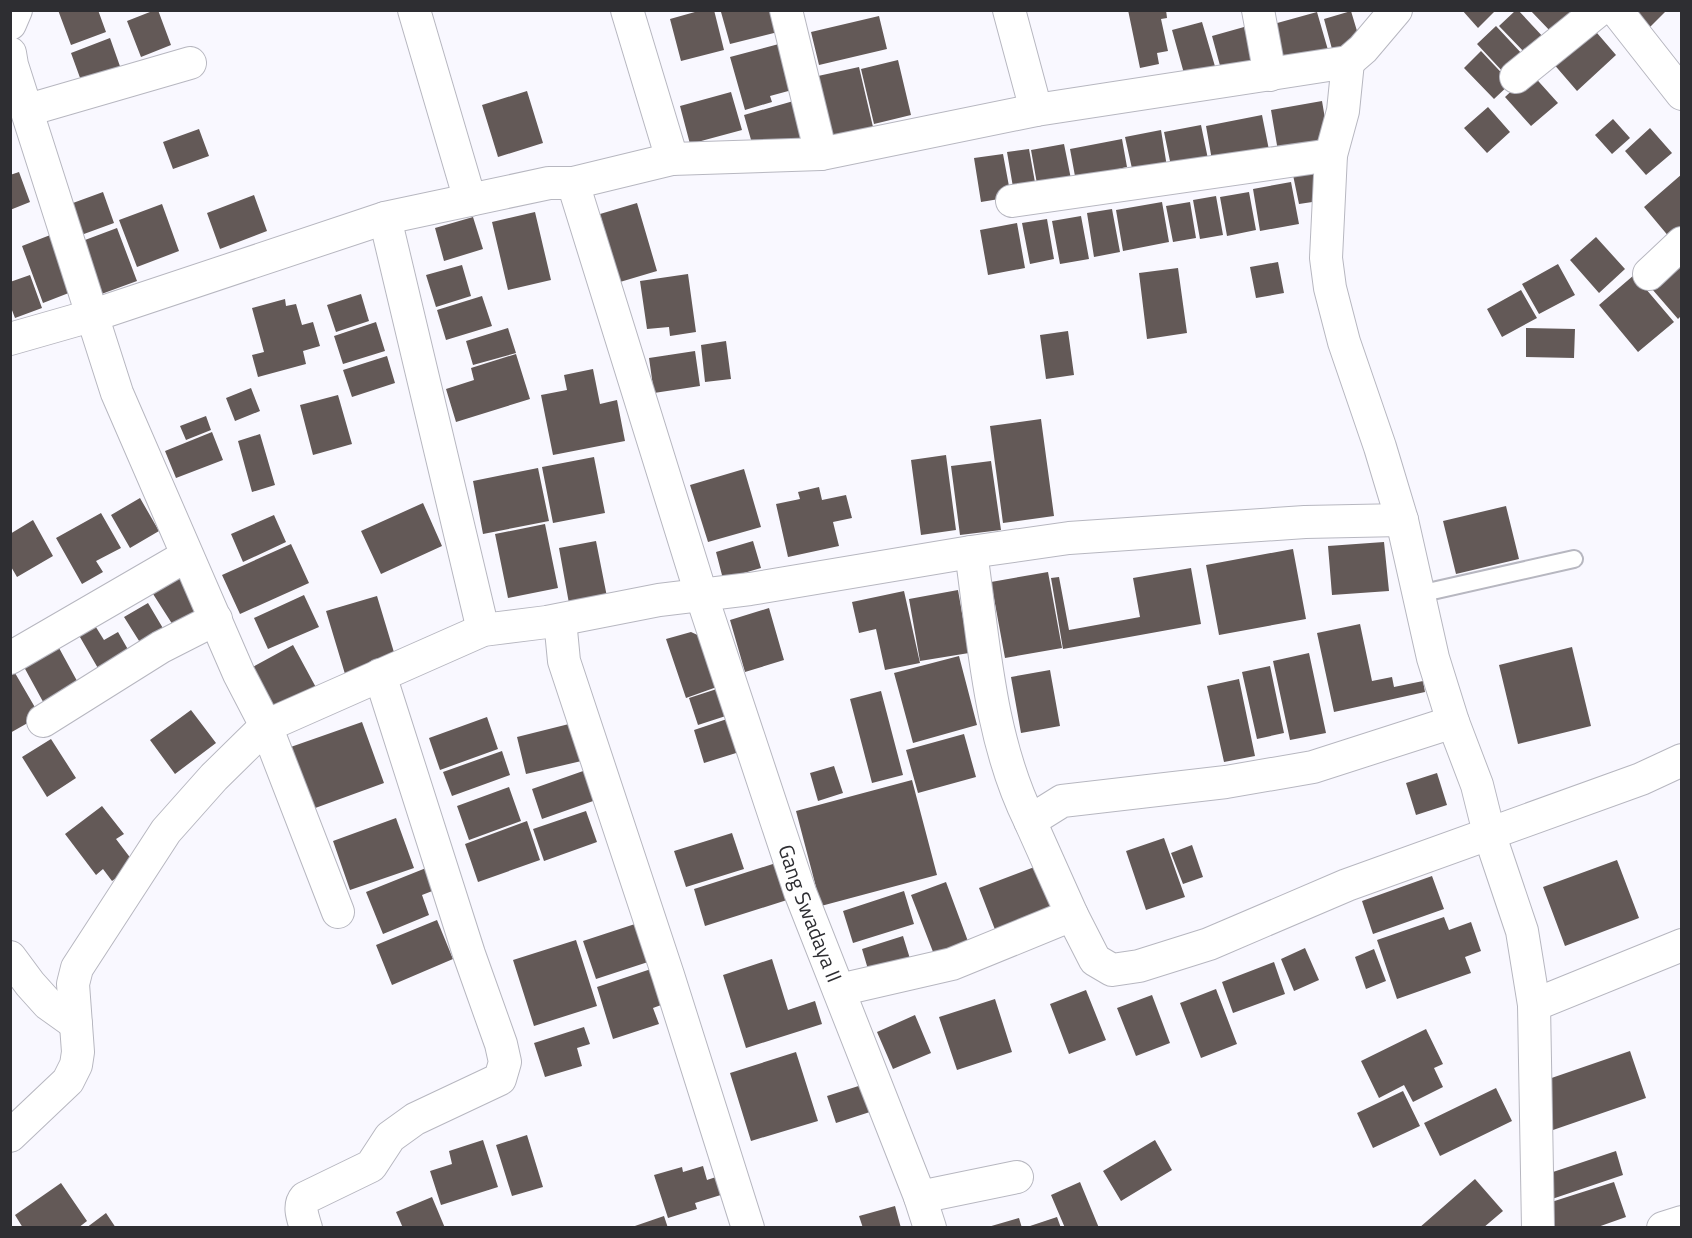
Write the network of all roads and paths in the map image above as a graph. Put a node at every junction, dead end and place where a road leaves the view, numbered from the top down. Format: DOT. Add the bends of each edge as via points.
graph roads {
  1 [pos="16,10"];
  2 [pos="414,10"];
  3 [pos="627,10"];
  4 [pos="786,10"];
  5 [pos="1009,10"];
  6 [pos="1258,10"];
  7 [pos="1396,10"];
  8 [pos="1599,10"];
  9 [pos="1616,10"];
  10 [pos="10,24"];
  11 [pos="11,61"];
  12 [pos="1348,62"];
  13 [pos="190,63"];
  14 [pos="1270,75"];
  15 [pos="1516,77"];
  16 [pos="1682,94"];
  17 [pos="28,110"];
  18 [pos="1036,110"];
  19 [pos="821,154"];
  20 [pos="1331,155"];
  21 [pos="672,159"];
  22 [pos="573,183"];
  23 [pos="470,200"];
  24 [pos="1012,201"];
  25 [pos="385,218"];
  26 [pos="1682,243"];
  27 [pos="1649,274"];
  28 [pos="94,315"];
  29 [pos="10,339"];
  30 [pos="1402,520"];
  31 [pos="971,552"];
  32 [pos="186,556"];
  33 [pos="1574,559"];
  34 [pos="701,594"];
  35 [pos="1419,594"];
  36 [pos="216,619"];
  37 [pos="560,620"];
  38 [pos="483,630"];
  39 [pos="10,658"];
  40 [pos="380,675"];
  41 [pos="43,721"];
  42 [pos="1453,722"];
  43 [pos="266,726"];
  44 [pos="1682,760"];
  45 [pos="1030,821"];
  46 [pos="1489,833"];
  47 [pos="339,912"];
  48 [pos="1072,915"];
  49 [pos="1682,945"];
  50 [pos="10,957"];
  51 [pos="839,990"];
  52 [pos="1534,1005"];
  53 [pos="76,1024"];
  54 [pos="10,1136"];
  55 [pos="1017,1178"];
  56 [pos="920,1197"];
  57 [pos="1682,1222"];
  58 [pos="306,1227"];
  59 [pos="748,1227"];
  60 [pos="930,1227"];
  61 [pos="1538,1227"];
  62 [pos="1663,1227"];
  1 -- 10 [label="street"];
  2 -- 23 [label="street"];
  3 -- 21 [label="street"];
  4 -- 19 [label="street"];
  5 -- 18 [label="street"];
  6 -- 14 [label="street"];
  7 -- 12 [label="street"];
  8 -- 15 [label="street"];
  9 -- 16 [label="street"];
  11 -- 17 [label="street"];
  12 -- 14 [label="street"];
  12 -- 20 [label="street"];
  13 -- 17 [label="street"];
  14 -- 18 [label="street"];
  17 -- 28 [label="street"];
  18 -- 19 [label="street"];
  19 -- 21 [label="street"];
  20 -- 24 [label="street"];
  20 -- 30 [label="street" via="1326,258 1330,288"];
  21 -- 22 [label="street"];
  22 -- 23 [label="street" via="549,183"];
  22 -- 34 [label="street, Gang Swadaya II"];
  23 -- 25 [label="street"];
  25 -- 28 [label="street"];
  25 -- 38 [label="street"];
  26 -- 27 [label="street"];
  28 -- 29 [label="street"];
  28 -- 32 [label="street" via="117,393"];
  30 -- 31 [label="street" via="1305,522 1070,538"];
  30 -- 35 [label="street"];
  31 -- 34 [label="street"];
  31 -- 45 [label="street" via="1005,761"];
  32 -- 36 [label="street"];
  32 -- 39 [label="street"];
  33 -- 35 [label="lane"];
  34 -- 37 [label="street"];
  34 -- 51 [label="street, Gang Swadaya II" via="800,892"];
  35 -- 42 [label="street" via="1432,658"];
  36 -- 41 [label="street" via="161,647"];
  36 -- 43 [label="street"];
  37 -- 38 [label="street"];
  37 -- 59 [label="street" via="564,661"];
  38 -- 40 [label="street"];
  40 -- 43 [label="street"];
  40 -- 58 [label="street" via="505,1062 500,1079 415,1119 390,1137 371,1166 305,1198 301,1207"];
  42 -- 45 [label="street" via="1313,767 1226,782 1062,801"];
  42 -- 46 [label="street" via="1477,785"];
  43 -- 47 [label="street"];
  43 -- 53 [label="street" via="165,831 87,951 73,984"];
  44 -- 46 [label="street" via="1641,779"];
  45 -- 48 [label="street"];
  46 -- 48 [label="street" via="1347,885 1209,944 1139,966 1112,970 1095,960"];
  46 -- 52 [label="street" via="1522,931"];
  48 -- 51 [label="street" via="952,964"];
  49 -- 52 [label="street"];
  50 -- 53 [label="street" via="48,1004"];
  51 -- 56 [label="street, Gang Swadaya II"];
  52 -- 61 [label="street"];
  53 -- 54 [label="street" via="78,1052 68,1081"];
  55 -- 56 [label="street"];
  56 -- 60 [label="street, Gang Swadaya II"];
  57 -- 62 [label="street"];
}
